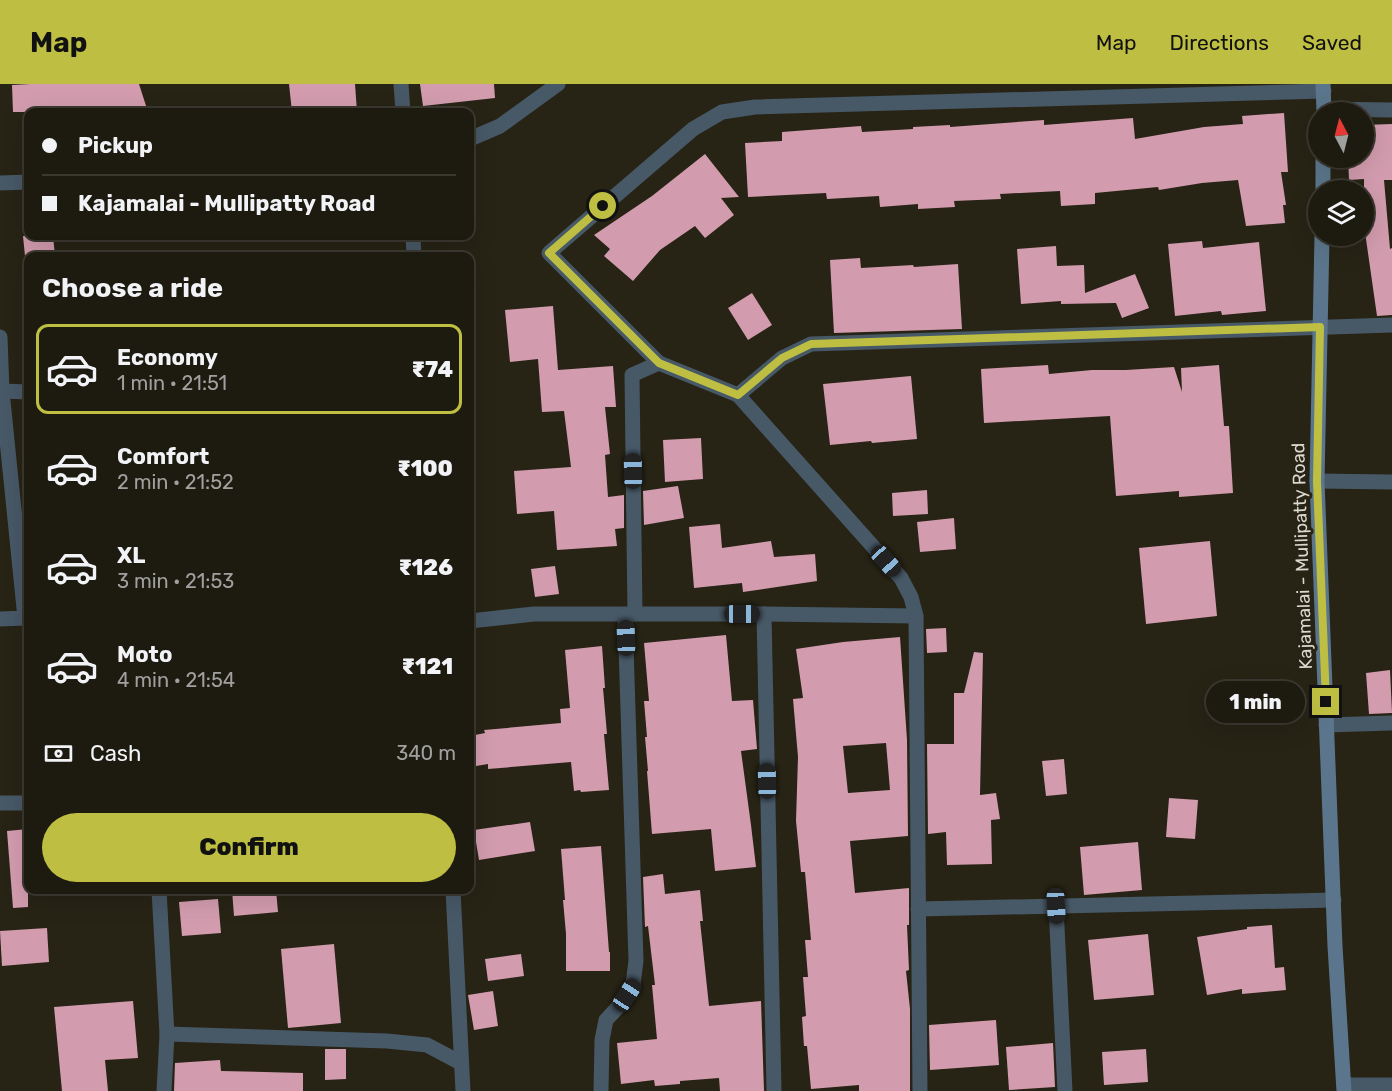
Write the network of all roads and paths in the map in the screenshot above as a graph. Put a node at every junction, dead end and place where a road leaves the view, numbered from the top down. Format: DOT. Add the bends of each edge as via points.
graph roads {
  1 [pos="401,84"];
  2 [pos="558,84"];
  3 [pos="1323,87"];
  4 [pos="1324,102"];
  5 [pos="403,108"];
  6 [pos="1374,110"];
  7 [pos="1392,110"];
  8 [pos="474,137"];
  9 [pos="24,182"];
  10 [pos="0,183"];
  11 [pos="1322,246"];
  12 [pos="1392,325"];
  13 [pos="1320,327"];
  14 [pos="0,337"];
  15 [pos="659,363"];
  16 [pos="2,391"];
  17 [pos="24,392"];
  18 [pos="738,395"];
  19 [pos="1317,481"];
  20 [pos="1392,483"];
  21 [pos="24,591"];
  22 [pos="764,614"];
  23 [pos="630,615"];
  24 [pos="916,616"];
  25 [pos="24,618"];
  26 [pos="0,619"];
  27 [pos="474,621"];
  28 [pos="1392,723"];
  29 [pos="1326,725"];
  30 [pos="0,803"];
  31 [pos="24,803"];
  32 [pos="159,894"];
  33 [pos="453,894"];
  34 [pos="1334,900"];
  35 [pos="1056,906"];
  36 [pos="918,909"];
  37 [pos="167,1034"];
  38 [pos="461,1063"];
  39 [pos="1392,1085"];
  40 [pos="1344,1088"];
  41 [pos="164,1091"];
  42 [pos="462,1091"];
  43 [pos="602,1091"];
  44 [pos="774,1091"];
  45 [pos="920,1091"];
  46 [pos="1065,1091"];
  1 -- 5 [label="street"];
  2 -- 8 [label="street" via="500,126"];
  3 -- 4 [label="main road"];
  3 -- 15 [label="street" via="767,107 722,112 693,129 549,253"];
  6 -- 7 [label="street"];
  9 -- 10 [label="street"];
  11 -- 13 [label="main road, Kajamalai - Mullipatty Road"];
  12 -- 13 [label="street"];
  13 -- 18 [label="street" via="811,344 782,358"];
  13 -- 19 [label="main road, Kajamalai - Mullipatty Road"];
  14 -- 16 [label="street"];
  15 -- 18 [label="street"];
  15 -- 23 [label="street" via="632,375"];
  16 -- 17 [label="street"];
  16 -- 21 [label="street"];
  18 -- 24 [label="street" via="901,578"];
  19 -- 20 [label="street"];
  19 -- 29 [label="main road, Kajamalai - Mullipatty Road"];
  22 -- 23 [label="street"];
  22 -- 24 [label="street"];
  22 -- 44 [label="street"];
  23 -- 27 [label="street" via="534,614"];
  23 -- 43 [label="street" via="636,961 633,984 606,1020"];
  24 -- 36 [label="street"];
  25 -- 26 [label="street"];
  28 -- 29 [label="street"];
  29 -- 34 [label="main road, Kajamalai - Mullipatty Road"];
  30 -- 31 [label="street"];
  32 -- 37 [label="street"];
  33 -- 38 [label="street"];
  34 -- 35 [label="street"];
  34 -- 40 [label="main road, Kajamalai - Mullipatty Road"];
  35 -- 36 [label="street"];
  35 -- 46 [label="street"];
  36 -- 45 [label="street"];
  37 -- 38 [label="street" via="387,1041 427,1045"];
  37 -- 41 [label="street"];
  38 -- 42 [label="street"];
  39 -- 40 [label="street"];
}
